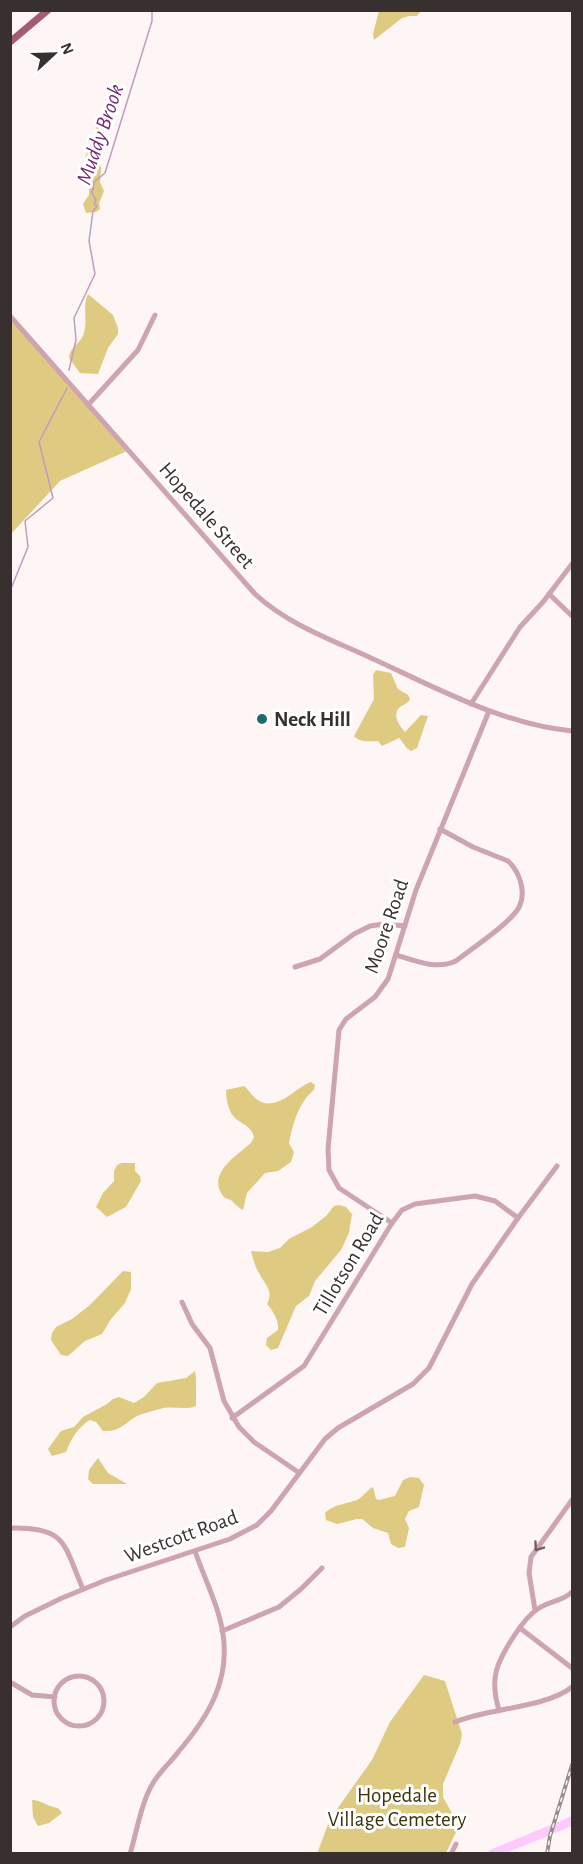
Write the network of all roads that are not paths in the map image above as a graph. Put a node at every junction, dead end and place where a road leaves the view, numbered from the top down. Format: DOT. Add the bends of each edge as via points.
graph roads {
  1 [pos="48,10"];
  2 [pos="10,42"];
  3 [pos="155,315"];
  4 [pos="10,316"];
  5 [pos="88,405"];
  6 [pos="573,564"];
  7 [pos="549,594"];
  8 [pos="573,616"];
  9 [pos="471,704"];
  10 [pos="489,711"];
  11 [pos="573,731"];
  12 [pos="440,829"];
  13 [pos="405,926"];
  14 [pos="396,955"];
  15 [pos="295,967"];
  16 [pos="557,1166"];
  17 [pos="518,1218"];
  18 [pos="392,1223"];
  19 [pos="182,1302"];
  20 [pos="232,1418"];
  21 [pos="298,1472"];
  22 [pos="573,1500"];
  23 [pos="10,1528"];
  24 [pos="195,1551"];
  25 [pos="322,1568"];
  26 [pos="83,1589"];
  27 [pos="573,1592"];
  28 [pos="536,1610"];
  29 [pos="10,1627"];
  30 [pos="520,1628"];
  31 [pos="222,1631"];
  32 [pos="573,1668"];
  33 [pos="10,1682"];
  34 [pos="573,1687"];
  35 [pos="55,1697"];
  36 [pos="500,1710"];
  37 [pos="455,1722"];
  38 [pos="456,1844"];
  39 [pos="130,1854"];
  40 [pos="451,1854"];
  1 -- 2 [label="main road"];
  3 -- 5 [label="street" via="138,350"];
  4 -- 5 [label="street, Hopedale Street"];
  5 -- 9 [label="street, Hopedale Street" via="268,606 305,629"];
  6 -- 7 [label="street"];
  7 -- 8 [label="street"];
  7 -- 9 [label="street" via="511,639"];
  9 -- 10 [label="street, Hopedale Street"];
  10 -- 11 [label="street, Hopedale Street"];
  10 -- 12 [label="street, Moore Road"];
  12 -- 13 [label="street, Moore Road"];
  12 -- 14 [label="street" via="508,861 519,877 522,901 516,912 450,964 427,964"];
  13 -- 14 [label="street, Moore Road"];
  13 -- 15 [label="street" via="369,926 320,959"];
  14 -- 18 [label="street, Moore Road" via="380,992 346,1019 339,1030 327,1156 331,1176 339,1188"];
  16 -- 17 [label="street, Westcott Road"];
  17 -- 18 [label="street, Tillotson Road" via="495,1201 475,1196 408,1207"];
  17 -- 21 [label="street, Westcott Road" via="472,1284 429,1368 413,1384 325,1439"];
  18 -- 20 [label="street, Tillotson Road" via="304,1366"];
  19 -- 20 [label="street" via="187,1316 210,1347"];
  20 -- 21 [label="street" via="254,1442"];
  21 -- 24 [label="street, Westcott Road" via="257,1525"];
  22 -- 28 [label="street, one-way" via="531,1557 529,1573"];
  23 -- 26 [label="street" via="48,1531 59,1539"];
  24 -- 26 [label="street, Westcott Road"];
  24 -- 31 [label="street"];
  25 -- 31 [label="street" via="279,1607"];
  26 -- 29 [label="street, Westcott Road"];
  27 -- 28 [label="street"];
  28 -- 30 [label="street"];
  30 -- 32 [label="street"];
  30 -- 36 [label="street" via="495,1674"];
  31 -- 39 [label="street" via="222,1673 210,1710 151,1785"];
  33 -- 35 [label="street" via="32,1695"];
  34 -- 36 [label="street" via="541,1701"];
  35 -- 35 [label="street" via="67,1679 84,1677 102,1690 104,1707 95,1720 77,1726 60,1716"];
  36 -- 37 [label="street"];
  38 -- 40 [label="street"];
}
